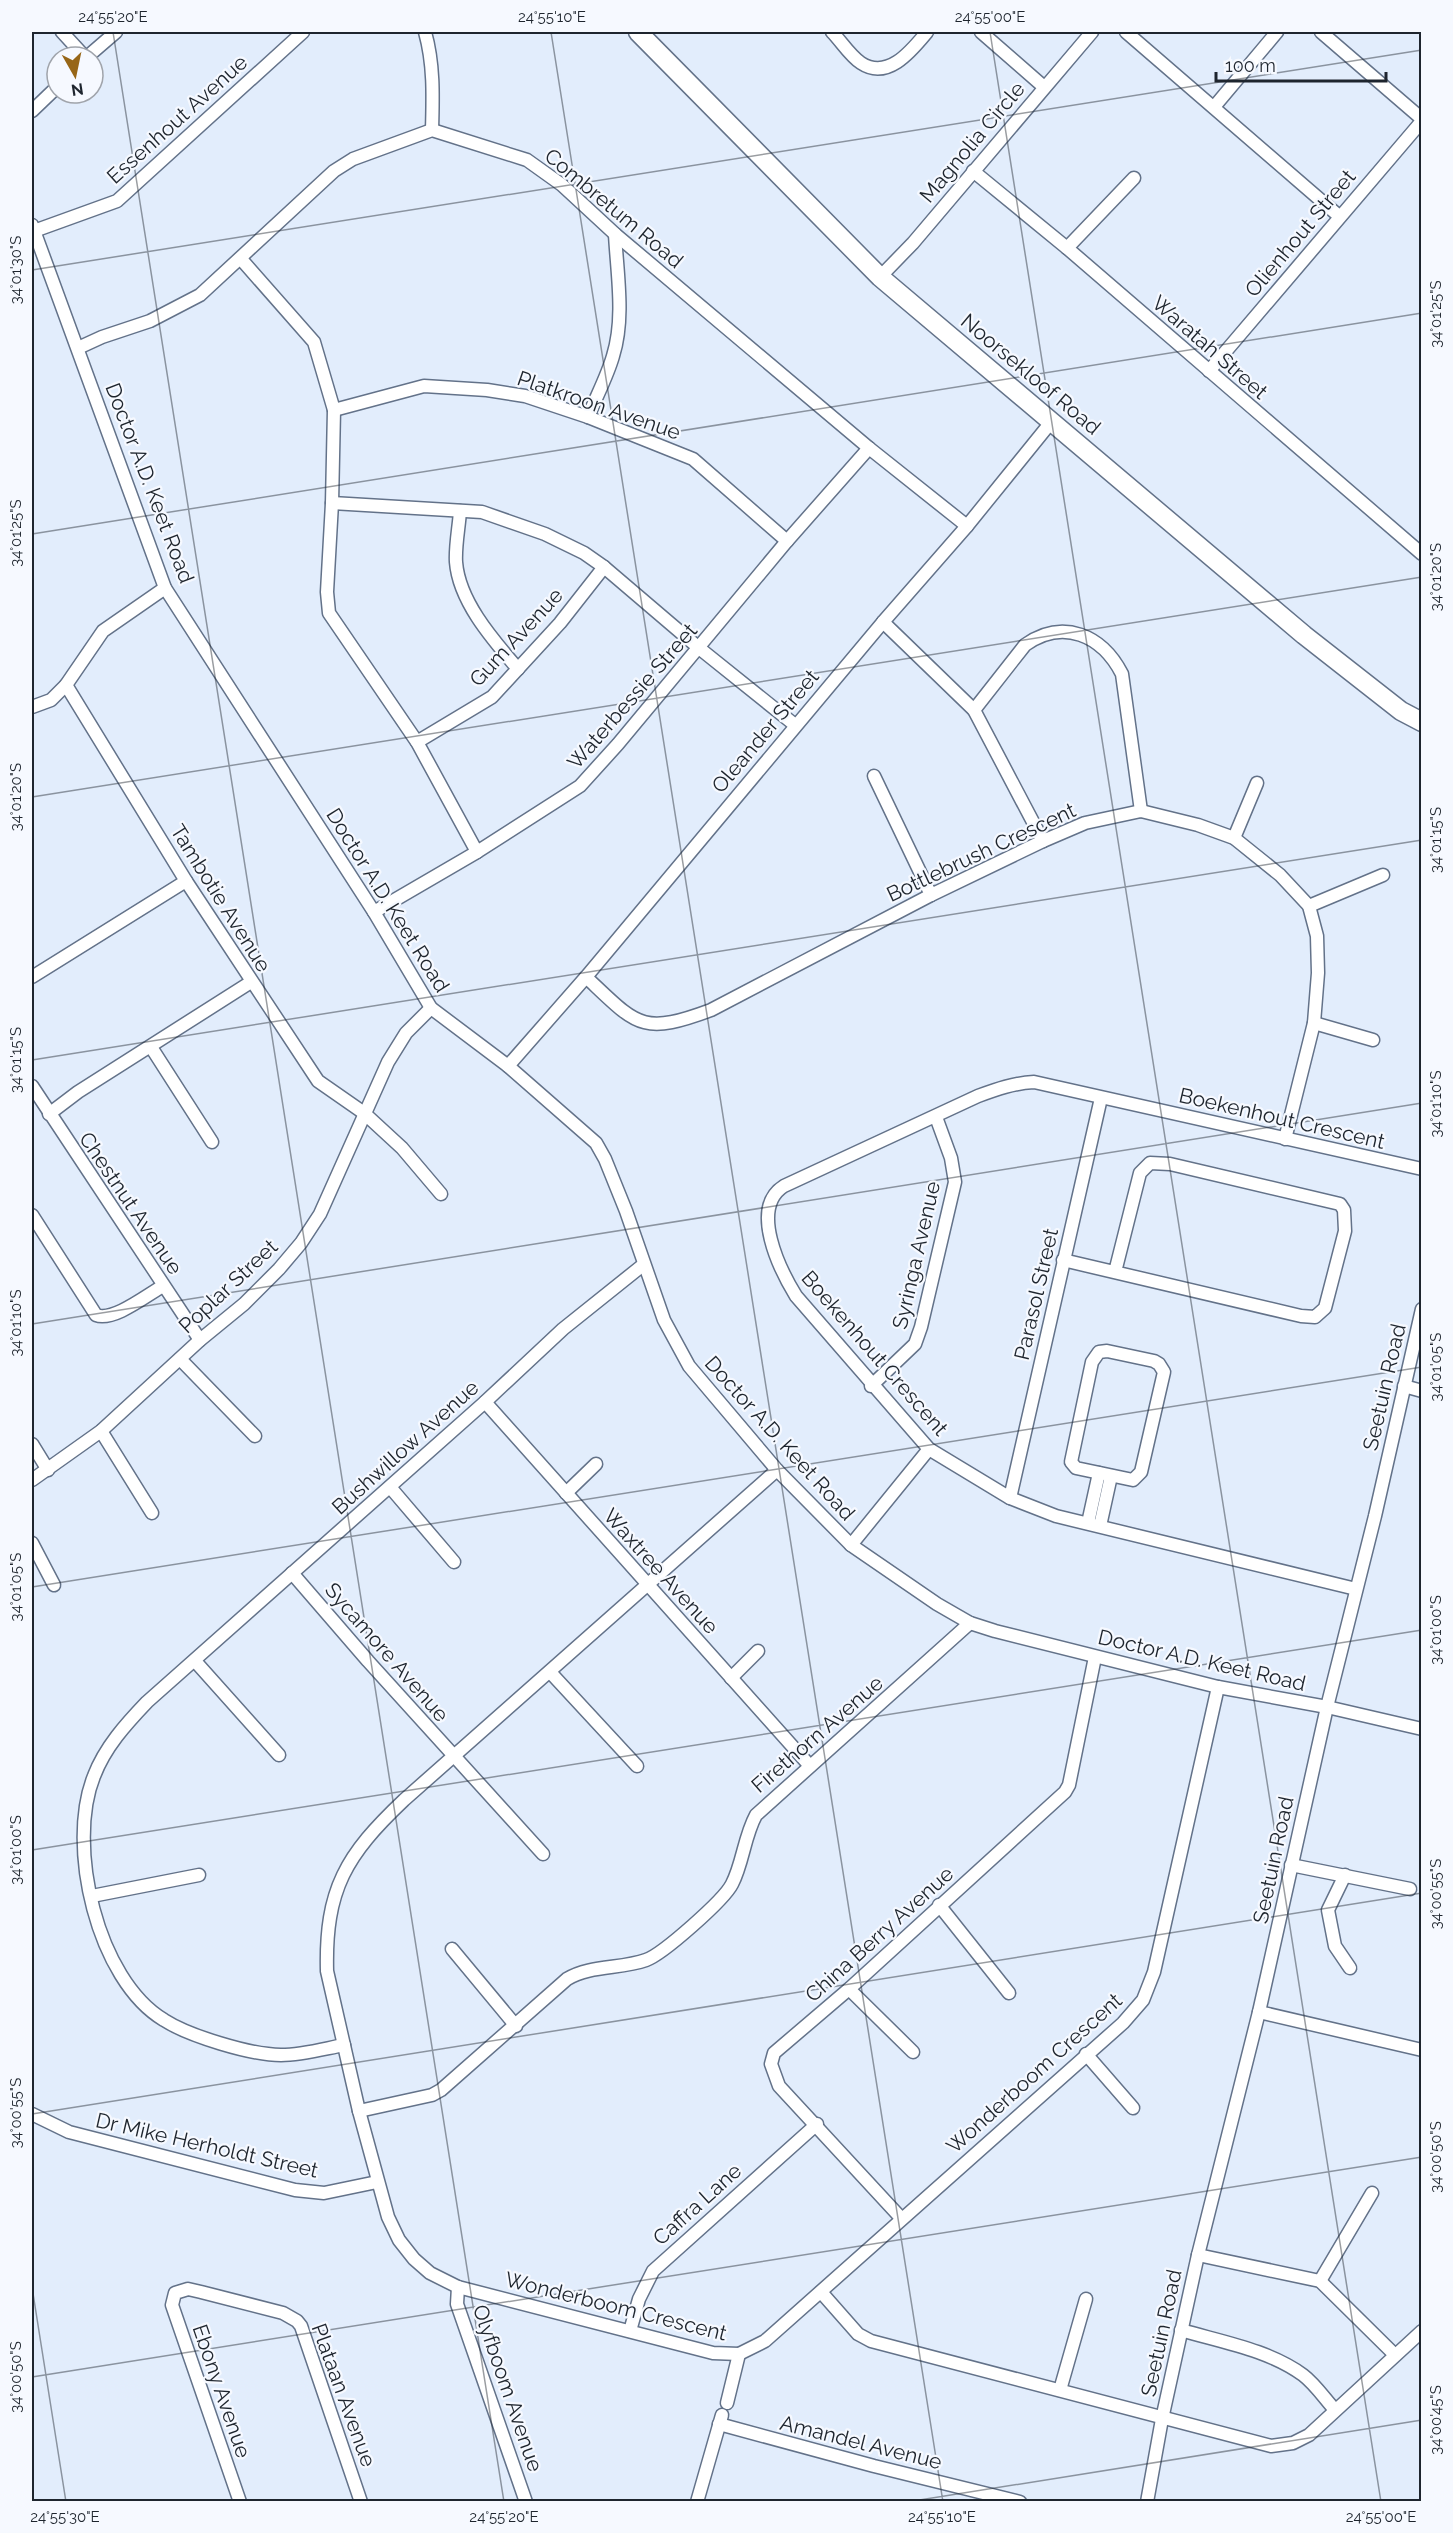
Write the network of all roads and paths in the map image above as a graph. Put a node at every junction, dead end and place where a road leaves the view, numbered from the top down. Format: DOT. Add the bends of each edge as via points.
graph roads {
  1 [pos="62,32"];
  2 [pos="116,32"];
  3 [pos="303,32"];
  4 [pos="425,32"];
  5 [pos="638,32"];
  6 [pos="832,32"];
  7 [pos="927,32"];
  8 [pos="981,32"];
  9 [pos="1092,32"];
  10 [pos="1126,32"];
  11 [pos="1277,32"];
  12 [pos="1330,34"];
  13 [pos="74,45"];
  14 [pos="100,45"];
  15 [pos="1044,87"];
  16 [pos="45,99"];
  17 [pos="1214,107"];
  18 [pos="32,111"];
  19 [pos="1422,120"];
  20 [pos="432,130"];
  21 [pos="973,171"];
  22 [pos="1134,178"];
  23 [pos="1339,216"];
  24 [pos="33,228"];
  25 [pos="615,234"];
  26 [pos="1067,248"];
  27 [pos="241,259"];
  28 [pos="880,277"];
  29 [pos="78,348"];
  30 [pos="1209,371"];
  31 [pos="334,410"];
  32 [pos="588,417"];
  33 [pos="1052,421"];
  34 [pos="869,448"];
  35 [pos="332,503"];
  36 [pos="460,511"];
  37 [pos="967,526"];
  38 [pos="787,541"];
  39 [pos="1422,554"];
  40 [pos="604,567"];
  41 [pos="165,588"];
  42 [pos="882,622"];
  43 [pos="699,648"];
  44 [pos="518,669"];
  45 [pos="66,685"];
  46 [pos="32,707"];
  47 [pos="974,710"];
  48 [pos="1422,722"];
  49 [pos="795,725"];
  50 [pos="417,742"];
  51 [pos="874,776"];
  52 [pos="1257,783"];
  53 [pos="1141,811"];
  54 [pos="1234,838"];
  55 [pos="1043,841"];
  56 [pos="477,852"];
  57 [pos="1383,875"];
  58 [pos="186,881"];
  59 [pos="931,895"];
  60 [pos="1309,906"];
  61 [pos="374,912"];
  62 [pos="32,977"];
  63 [pos="586,977"];
  64 [pos="251,982"];
  65 [pos="431,1008"];
  66 [pos="1314,1023"];
  67 [pos="1373,1040"];
  68 [pos="151,1047"];
  69 [pos="508,1066"];
  70 [pos="32,1086"];
  71 [pos="1101,1098"];
  72 [pos="364,1113"];
  73 [pos="49,1114"];
  74 [pos="936,1117"];
  75 [pos="1285,1138"];
  76 [pos="212,1142"];
  77 [pos="1422,1169"];
  78 [pos="441,1194"];
  79 [pos="32,1215"];
  80 [pos="1063,1260"];
  81 [pos="643,1265"];
  82 [pos="1115,1272"];
  83 [pos="163,1286"];
  84 [pos="1422,1309"];
  85 [pos="200,1340"];
  86 [pos="180,1359"];
  87 [pos="871,1386"];
  88 [pos="1404,1386"];
  89 [pos="1422,1391"];
  90 [pos="485,1402"];
  91 [pos="101,1431"];
  92 [pos="255,1437"];
  93 [pos="32,1444"];
  94 [pos="928,1449"];
  95 [pos="596,1464"];
  96 [pos="48,1470"];
  97 [pos="777,1470"];
  98 [pos="1105,1475"];
  99 [pos="32,1480"];
  100 [pos="390,1487"];
  101 [pos="566,1493"];
  102 [pos="1010,1498"];
  103 [pos="152,1513"];
  104 [pos="1094,1525"];
  105 [pos="32,1544"];
  106 [pos="851,1545"];
  107 [pos="454,1562"];
  108 [pos="292,1573"];
  109 [pos="54,1585"];
  110 [pos="646,1585"];
  111 [pos="1356,1589"];
  112 [pos="970,1623"];
  113 [pos="758,1651"];
  114 [pos="1095,1657"];
  115 [pos="195,1661"];
  116 [pos="550,1672"];
  117 [pos="731,1678"];
  118 [pos="1218,1687"];
  119 [pos="1327,1707"];
  120 [pos="1422,1729"];
  121 [pos="279,1755"];
  122 [pos="454,1756"];
  123 [pos="810,1766"];
  124 [pos="638,1767"];
  125 [pos="543,1854"];
  126 [pos="1292,1865"];
  127 [pos="199,1875"];
  128 [pos="1345,1875"];
  129 [pos="1410,1889"];
  130 [pos="92,1896"];
  131 [pos="939,1905"];
  132 [pos="452,1949"];
  133 [pos="1350,1968"];
  134 [pos="849,1989"];
  135 [pos="1009,1993"];
  136 [pos="1259,2012"];
  137 [pos="516,2026"];
  138 [pos="344,2045"];
  139 [pos="1422,2050"];
  140 [pos="913,2052"];
  141 [pos="1086,2054"];
  142 [pos="1133,2108"];
  143 [pos="359,2111"];
  144 [pos="32,2114"];
  145 [pos="816,2124"];
  146 [pos="377,2182"];
  147 [pos="1372,2193"];
  148 [pos="901,2218"];
  149 [pos="1198,2255"];
  150 [pos="1320,2281"];
  151 [pos="458,2287"];
  152 [pos="821,2292"];
  153 [pos="175,2293"];
  154 [pos="1086,2299"];
  155 [pos="1181,2330"];
  156 [pos="630,2331"];
  157 [pos="1422,2331"];
  158 [pos="740,2354"];
  159 [pos="1395,2355"];
  160 [pos="1060,2390"];
  161 [pos="1335,2410"];
  162 [pos="723,2414"];
  163 [pos="1162,2419"];
  164 [pos="240,2502"];
  165 [pos="361,2502"];
  166 [pos="526,2502"];
  167 [pos="697,2502"];
  168 [pos="1020,2502"];
  169 [pos="1147,2502"];
  1 -- 13 [label="street"];
  2 -- 14 [label="street"];
  3 -- 24 [label="street, Essenhout Avenue" via="117,201"];
  4 -- 20 [label="street" via="433,74"];
  5 -- 28 [label="street, Noorsekloof Road"];
  6 -- 7 [label="street" via="859,62 875,68 899,62"];
  8 -- 15 [label="street"];
  9 -- 15 [label="street, Magnolia Circle"];
  10 -- 17 [label="street"];
  11 -- 17 [label="street"];
  12 -- 19 [label="street"];
  15 -- 21 [label="street, Magnolia Circle"];
  16 -- 18 [label="street"];
  17 -- 23 [label="street"];
  19 -- 23 [label="street, Olienhout Street"];
  20 -- 25 [label="street, Combretum Road" via="527,160 562,185"];
  20 -- 27 [label="street" via="360,156 334,171"];
  21 -- 26 [label="street, Waratah Street"];
  21 -- 28 [label="street, Magnolia Circle"];
  22 -- 26 [label="street"];
  23 -- 30 [label="street, Olienhout Street"];
  24 -- 29 [label="street, Doctor A.D. Keet Road"];
  25 -- 32 [label="street" via="618,336"];
  25 -- 34 [label="street, Combretum Road"];
  26 -- 30 [label="street, Waratah Street"];
  27 -- 29 [label="street" via="200,295 150,321"];
  27 -- 31 [label="street" via="314,342"];
  28 -- 33 [label="street, Noorsekloof Road"];
  29 -- 41 [label="street, Doctor A.D. Keet Road"];
  30 -- 39 [label="street, Waratah Street"];
  31 -- 32 [label="street, Platkroon Avenue" via="424,386 525,396"];
  31 -- 35 [label="street"];
  32 -- 38 [label="street, Platkroon Avenue" via="693,459"];
  33 -- 37 [label="street, Oleander Street"];
  33 -- 48 [label="street, Noorsekloof Road" via="1304,635 1401,711"];
  34 -- 37 [label="street, Combretum Road"];
  34 -- 38 [label="street, Waterbessie Street"];
  35 -- 36 [label="street"];
  35 -- 50 [label="street" via="329,613"];
  36 -- 40 [label="street" via="482,512 545,534"];
  36 -- 44 [label="street" via="456,562 461,584 493,642"];
  37 -- 42 [label="street, Oleander Street"];
  38 -- 43 [label="street, Waterbessie Street"];
  40 -- 43 [label="street"];
  40 -- 44 [label="street, Gum Avenue"];
  41 -- 45 [label="street" via="103,631"];
  41 -- 61 [label="street, Doctor A.D. Keet Road"];
  42 -- 47 [label="street"];
  42 -- 49 [label="street, Oleander Street"];
  43 -- 49 [label="street"];
  43 -- 56 [label="street, Waterbessie Street" via="580,786"];
  44 -- 50 [label="street, Gum Avenue" via="492,698"];
  45 -- 46 [label="street" via="51,700"];
  45 -- 58 [label="street, Tambotie Avenue"];
  47 -- 53 [label="street" via="1032,640 1067,631 1086,637 1111,657 1122,674"];
  47 -- 55 [label="street"];
  49 -- 63 [label="street, Oleander Street"];
  50 -- 56 [label="street"];
  51 -- 59 [label="street"];
  52 -- 54 [label="street"];
  53 -- 54 [label="street, Bottlebrush Crescent"];
  53 -- 55 [label="street, Bottlebrush Crescent" via="1085,823"];
  54 -- 60 [label="street, Bottlebrush Crescent" via="1280,875"];
  55 -- 59 [label="street, Bottlebrush Crescent"];
  56 -- 61 [label="street, Waterbessie Street"];
  57 -- 60 [label="street"];
  58 -- 62 [label="street"];
  58 -- 64 [label="street, Tambotie Avenue"];
  59 -- 63 [label="street, Bottlebrush Crescent" via="687,1019 663,1024 629,1017"];
  60 -- 66 [label="street, Bottlebrush Crescent" via="1317,936"];
  61 -- 65 [label="street, Doctor A.D. Keet Road"];
  63 -- 69 [label="street, Oleander Street"];
  64 -- 68 [label="street"];
  64 -- 72 [label="street, Tambotie Avenue" via="318,1081"];
  65 -- 69 [label="street, Doctor A.D. Keet Road"];
  65 -- 72 [label="street, Poplar Street" via="406,1033"];
  66 -- 67 [label="street"];
  66 -- 75 [label="street, Bottlebrush Crescent"];
  68 -- 73 [label="street"];
  68 -- 76 [label="street"];
  69 -- 81 [label="street, Doctor A.D. Keet Road" via="596,1143 626,1211"];
  70 -- 73 [label="street, Chestnut Avenue"];
  71 -- 74 [label="street, Boekenhout Crescent" via="1022,1083 978,1096"];
  71 -- 75 [label="street, Boekenhout Crescent"];
  71 -- 80 [label="street, Parasol Street"];
  72 -- 78 [label="street" via="402,1148"];
  72 -- 85 [label="street, Poplar Street" via="320,1214 301,1243 244,1304"];
  73 -- 83 [label="street, Chestnut Avenue"];
  74 -- 87 [label="street, Syringa Avenue" via="955,1182 921,1327 911,1350"];
  74 -- 87 [label="street, Boekenhout Crescent" via="784,1185 768,1211 769,1231 780,1270 796,1296"];
  75 -- 77 [label="street, Boekenhout Crescent"];
  79 -- 83 [label="street" via="96,1315 114,1315"];
  80 -- 82 [label="street"];
  80 -- 102 [label="street, Parasol Street"];
  81 -- 90 [label="street, Bushwillow Avenue" via="563,1329"];
  81 -- 97 [label="street, Doctor A.D. Keet Road" via="664,1320 689,1366"];
  82 -- 82 [label="street" via="1315,1317 1325,1308 1345,1231 1344,1210 1340,1204 1247,1181 1150,1163 1140,1173"];
  83 -- 85 [label="street, Chestnut Avenue"];
  84 -- 88 [label="street, Seetuin Road"];
  85 -- 86 [label="street, Poplar Street"];
  86 -- 91 [label="street, Poplar Street"];
  86 -- 92 [label="street"];
  87 -- 94 [label="street, Boekenhout Crescent"];
  88 -- 89 [label="street"];
  88 -- 111 [label="street, Seetuin Road"];
  90 -- 100 [label="street, Bushwillow Avenue"];
  90 -- 101 [label="street, Waxtree Avenue"];
  91 -- 96 [label="street, Poplar Street"];
  91 -- 103 [label="street"];
  93 -- 96 [label="street"];
  94 -- 102 [label="street, Boekenhout Crescent"];
  94 -- 106 [label="street"];
  95 -- 101 [label="street"];
  96 -- 99 [label="street, Poplar Street"];
  97 -- 106 [label="street, Doctor A.D. Keet Road"];
  97 -- 110 [label="street, Wonderboom Crescent"];
  98 -- 98 [label="street" via="1133,1480 1141,1472 1164,1372 1154,1361 1107,1351 1100,1352 1092,1362 1071,1459 1074,1468"];
  98 -- 104 [label="street"];
  100 -- 107 [label="street"];
  100 -- 108 [label="street, Bushwillow Avenue"];
  101 -- 110 [label="street, Waxtree Avenue"];
  102 -- 104 [label="street, Boekenhout Crescent" via="1056,1516"];
  104 -- 111 [label="street, Boekenhout Crescent"];
  105 -- 109 [label="street"];
  106 -- 112 [label="street, Doctor A.D. Keet Road"];
  108 -- 115 [label="street, Bushwillow Avenue"];
  108 -- 122 [label="street, Sycamore Avenue"];
  110 -- 116 [label="street, Wonderboom Crescent"];
  110 -- 117 [label="street, Waxtree Avenue"];
  111 -- 119 [label="street, Seetuin Road"];
  112 -- 114 [label="street, Doctor A.D. Keet Road"];
  112 -- 123 [label="street, Firethorn Avenue"];
  113 -- 117 [label="street"];
  114 -- 118 [label="street, Doctor A.D. Keet Road"];
  114 -- 131 [label="street, China Berry Avenue" via="1065,1792"];
  115 -- 121 [label="street"];
  115 -- 130 [label="street, Bushwillow Avenue" via="132,1718 94,1775 87,1799 84,1842"];
  116 -- 122 [label="street, Wonderboom Crescent"];
  116 -- 124 [label="street"];
  117 -- 123 [label="street, Waxtree Avenue"];
  118 -- 119 [label="street, Doctor A.D. Keet Road"];
  118 -- 141 [label="street, Wonderboom Crescent" via="1150,1986 1133,2013"];
  119 -- 120 [label="street, Doctor A.D. Keet Road"];
  119 -- 126 [label="street, Seetuin Road"];
  122 -- 125 [label="street"];
  122 -- 138 [label="street, Wonderboom Crescent" via="377,1825 354,1854 337,1889 327,1971"];
  123 -- 137 [label="street, Firethorn Avenue" via="756,1815 731,1887 665,1949 625,1966 575,1974"];
  126 -- 128 [label="street"];
  126 -- 136 [label="street, Seetuin Road"];
  127 -- 130 [label="street"];
  128 -- 129 [label="street"];
  128 -- 133 [label="street" via="1328,1910 1336,1961"];
  130 -- 138 [label="street, Bushwillow Avenue" via="110,1958 142,2001 161,2019 188,2033 277,2055"];
  131 -- 134 [label="street, China Berry Avenue"];
  131 -- 135 [label="street"];
  132 -- 137 [label="street"];
  134 -- 140 [label="street"];
  134 -- 145 [label="street, China Berry Avenue" via="780,2046 772,2060 779,2086"];
  136 -- 139 [label="street"];
  136 -- 149 [label="street, Seetuin Road"];
  137 -- 143 [label="street, Firethorn Avenue" via="432,2095"];
  138 -- 143 [label="street, Wonderboom Crescent"];
  141 -- 142 [label="street"];
  141 -- 148 [label="street, Wonderboom Crescent"];
  143 -- 146 [label="street, Wonderboom Crescent"];
  144 -- 146 [label="street, Dr Mike Herholdt Street" via="69,2132 295,2190 324,2193"];
  145 -- 148 [label="street, China Berry Avenue"];
  145 -- 156 [label="street, Caffra Lane" via="653,2271 639,2299"];
  146 -- 151 [label="street, Wonderboom Crescent" via="388,2217 405,2250 430,2273"];
  147 -- 150 [label="street"];
  148 -- 152 [label="street, Wonderboom Crescent"];
  149 -- 150 [label="street"];
  149 -- 155 [label="street, Seetuin Road"];
  150 -- 159 [label="street"];
  151 -- 156 [label="street, Wonderboom Crescent"];
  151 -- 166 [label="street, Olyfboom Avenue" via="457,2304"];
  152 -- 158 [label="street, Wonderboom Crescent" via="765,2341"];
  152 -- 160 [label="street" via="858,2334 871,2341"];
  153 -- 164 [label="street, Ebony Avenue" via="173,2309"];
  153 -- 165 [label="street, Plataan Avenue" via="194,2290 283,2313 297,2321"];
  154 -- 160 [label="street"];
  155 -- 161 [label="street" via="1287,2366 1305,2376"];
  155 -- 163 [label="street, Seetuin Road"];
  156 -- 158 [label="street, Wonderboom Crescent" via="694,2349"];
  157 -- 159 [label="street"];
  158 -- 162 [label="street"];
  159 -- 161 [label="street"];
  160 -- 163 [label="street"];
  161 -- 163 [label="street" via="1309,2435 1271,2446"];
  162 -- 167 [label="street"];
  162 -- 168 [label="street, Amandel Avenue" via="874,2466"];
  163 -- 169 [label="street, Seetuin Road"];
}
